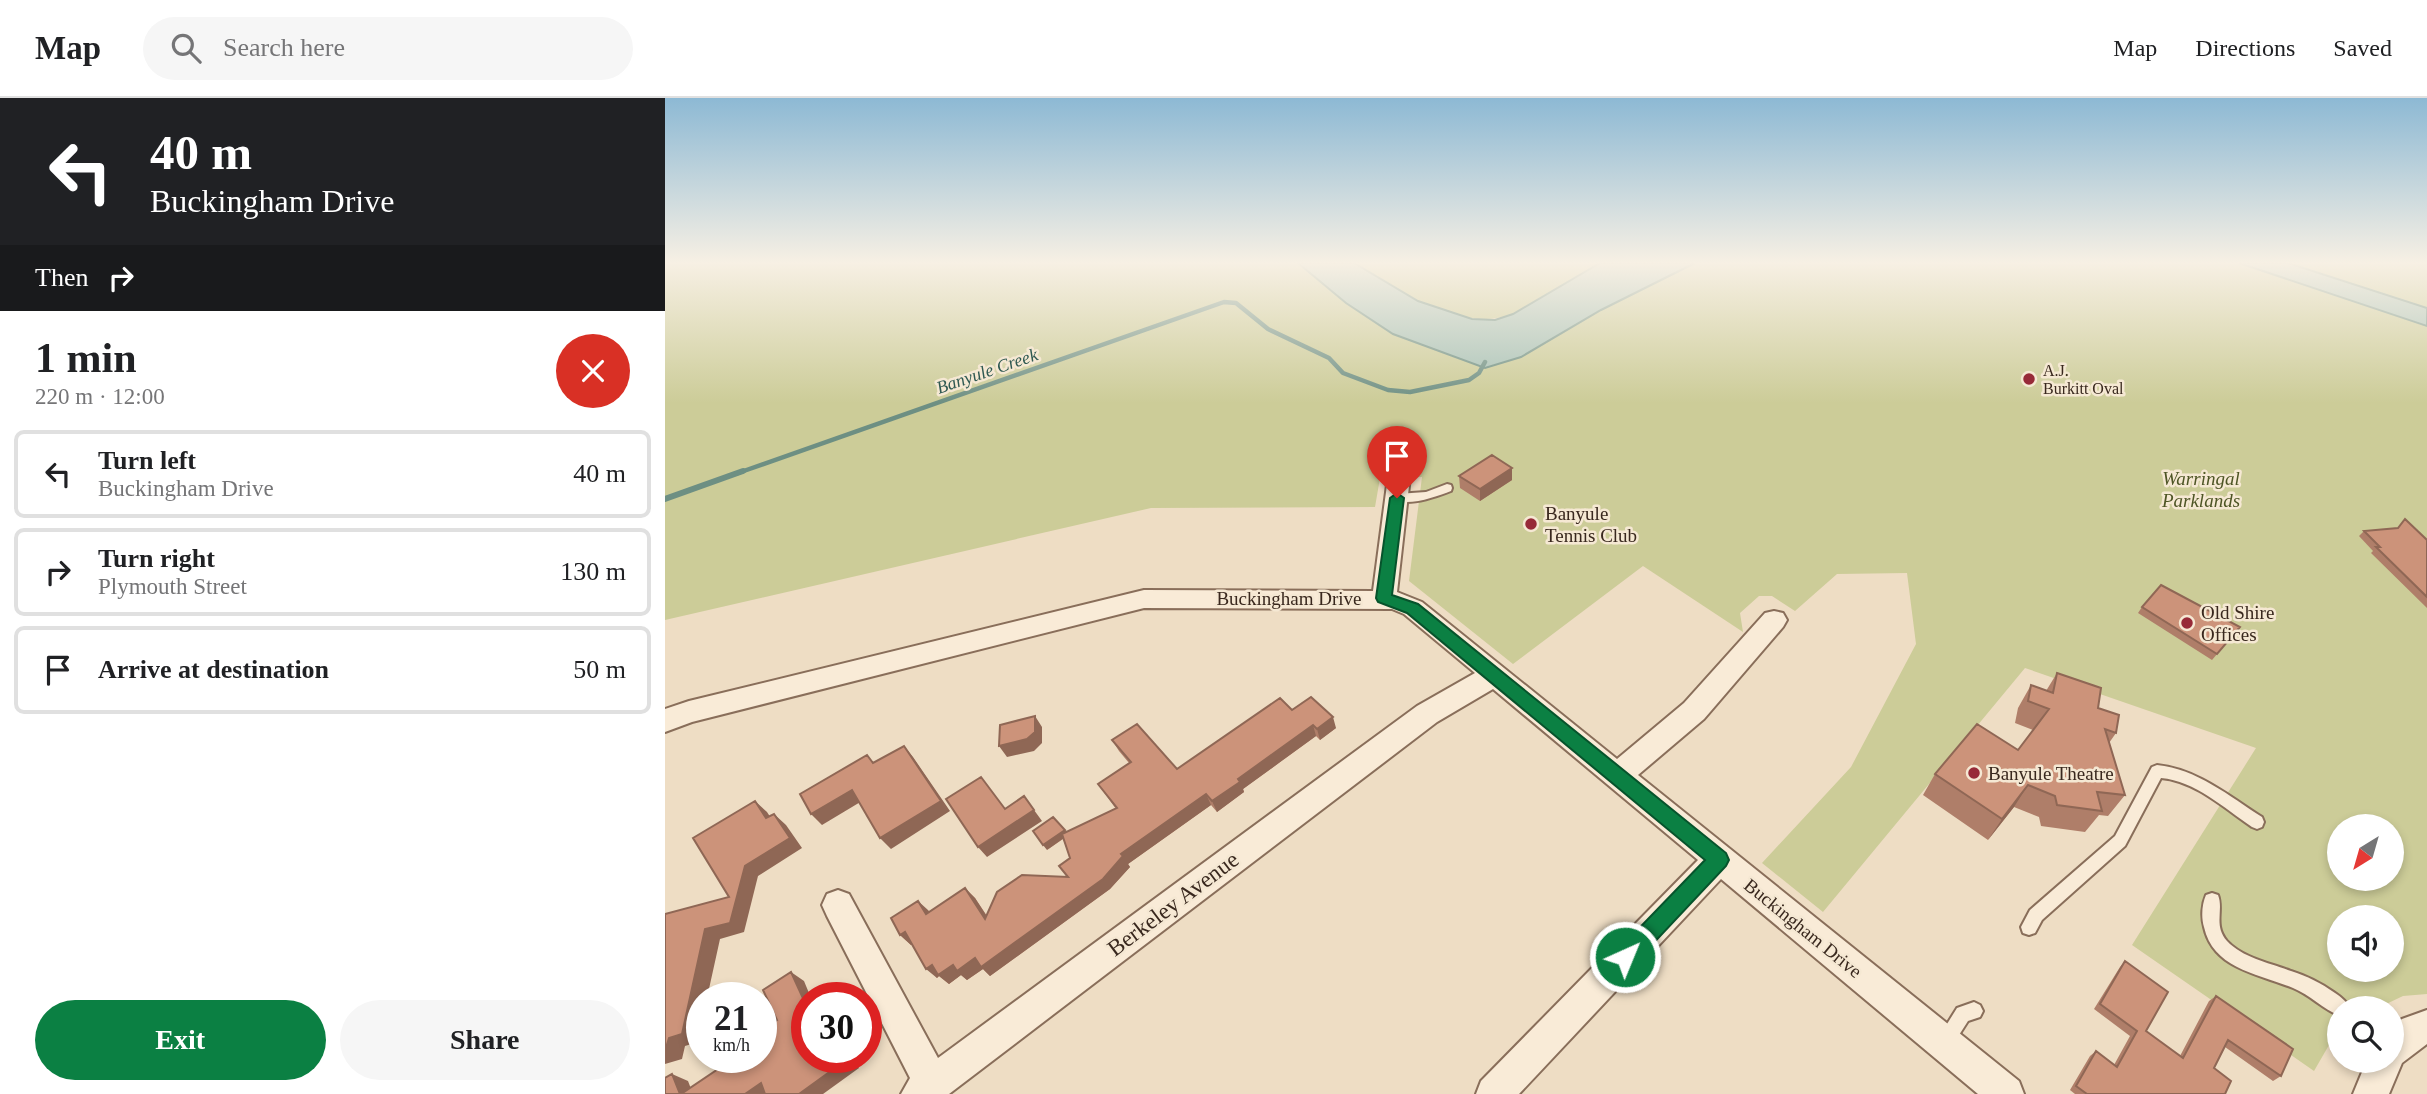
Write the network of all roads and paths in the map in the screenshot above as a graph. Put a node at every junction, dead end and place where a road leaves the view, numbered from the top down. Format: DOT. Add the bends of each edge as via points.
graph roads {
  1 [pos="1398,487"];
  2 [pos="1447,488"];
  3 [pos="1384,598"];
  4 [pos="1774,620"];
  5 [pos="1486,669"];
  6 [pos="665,721"];
  7 [pos="1617,776"];
  8 [pos="2257,822"];
  9 [pos="1719,860"];
  10 [pos="2212,900"];
  11 [pos="838,905"];
  12 [pos="2029,927"];
  13 [pos="2327,999"];
  14 [pos="1973,1012"];
  15 [pos="2427,1027"];
  16 [pos="2404,1040"];
  17 [pos="1944,1044"];
  18 [pos="2381,1073"];
  19 [pos="925,1089"];
  20 [pos="1994,1090"];
  21 [pos="1494,1094"];
  22 [pos="2371,1094"];
  1 -- 2 [label="lane" via="1428,496"];
  1 -- 3 [label="street"];
  3 -- 5 [label="street, Buckingham Drive" via="1413,608"];
  3 -- 6 [label="street, Buckingham Drive" via="1131,602"];
  4 -- 7 [label="street" via="1694,711"];
  5 -- 7 [label="street, Buckingham Drive"];
  5 -- 19 [label="street, Berkeley Avenue"];
  7 -- 9 [label="street, Buckingham Drive"];
  8 -- 12 [label="lane" via="2186,777 2157,771 2120,841 2036,915"];
  9 -- 17 [label="street, Buckingham Drive"];
  9 -- 21 [label="street"];
  10 -- 13 [label="lane" via="2209,923 2225,950"];
  11 -- 19 [label="street"];
  14 -- 17 [label="lane" via="1963,1014"];
  15 -- 16 [label="street"];
  17 -- 20 [label="street, Buckingham Drive"];
  18 -- 22 [label="street"];
}
